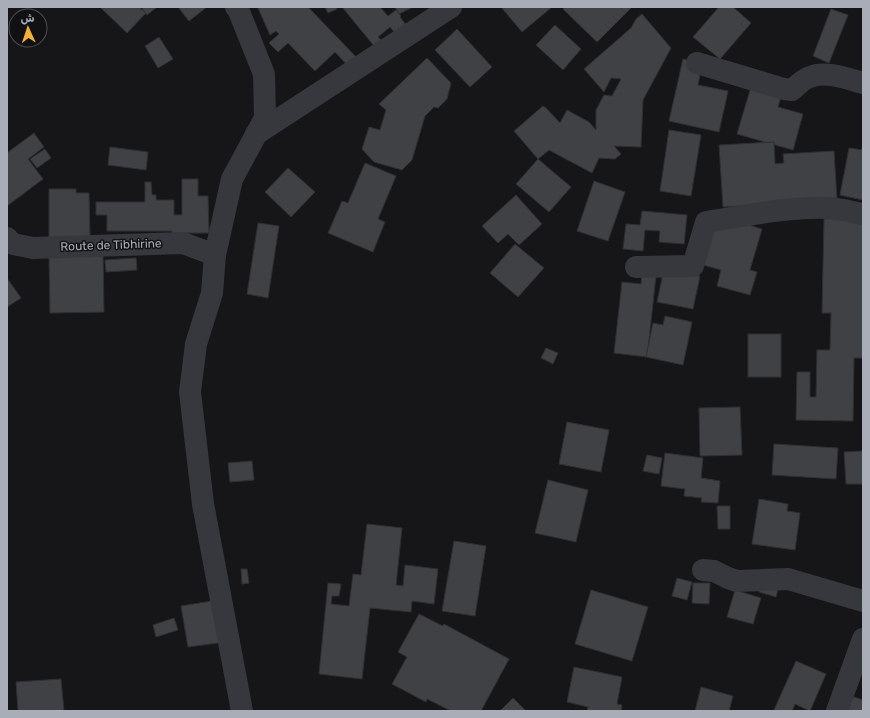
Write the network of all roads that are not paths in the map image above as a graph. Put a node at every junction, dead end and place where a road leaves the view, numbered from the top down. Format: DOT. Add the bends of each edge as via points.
graph roads {
  1 [pos="451,7"];
  2 [pos="238,8"];
  3 [pos="697,63"];
  4 [pos="863,83"];
  5 [pos="256,134"];
  6 [pos="863,214"];
  7 [pos="7,238"];
  8 [pos="215,255"];
  9 [pos="636,267"];
  10 [pos="703,570"];
  11 [pos="863,601"];
  12 [pos="863,639"];
  13 [pos="242,711"];
  14 [pos="837,711"];
  1 -- 5 [label="street"];
  2 -- 5 [label="street" via="264,74 265,118"];
  3 -- 4 [label="street" via="792,90 811,76 822,74"];
  5 -- 8 [label="street" via="232,179"];
  6 -- 9 [label="street" via="830,208 805,208 706,222 693,266"];
  7 -- 8 [label="street, Route de Tibhirine" via="13,244 33,248 183,243"];
  8 -- 13 [label="street" via="212,293 196,344 190,392 203,504"];
  10 -- 11 [label="street" via="714,571 737,581 788,579"];
  12 -- 14 [label="street"];
}
